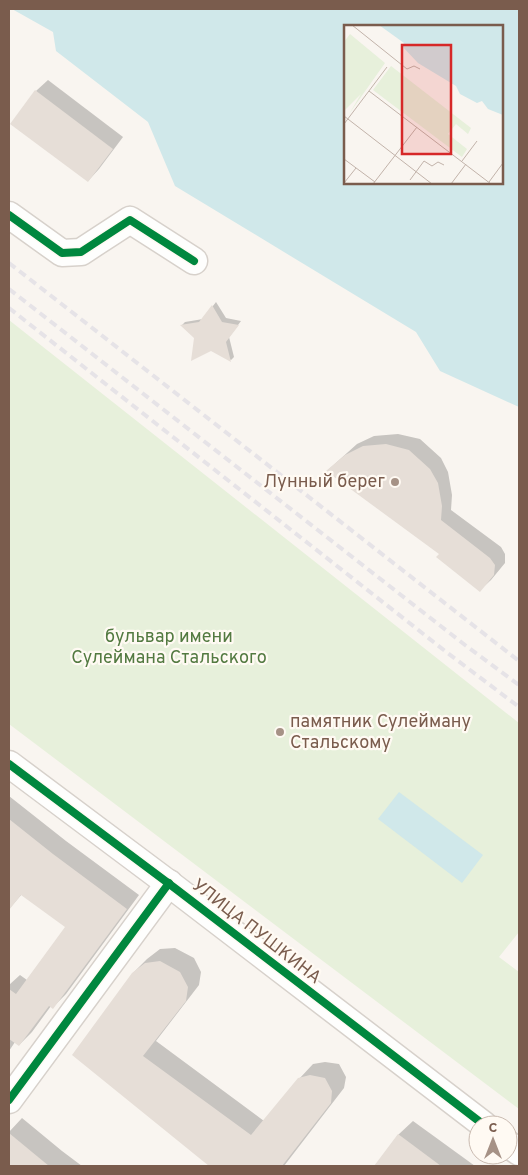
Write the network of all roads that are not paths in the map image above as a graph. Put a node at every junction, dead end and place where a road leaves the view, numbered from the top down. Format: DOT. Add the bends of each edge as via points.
graph roads {
  1 [pos="9,215"];
  2 [pos="194,261"];
  3 [pos="9,764"];
  4 [pos="168,883"];
  5 [pos="9,1100"];
  6 [pos="471,1115"];
  1 -- 2 [label="street" via="62,253 81,252 130,220"];
  3 -- 4 [label="street, УЛИЦА ПУШКИНА"];
  4 -- 5 [label="street"];
  4 -- 6 [label="street, УЛИЦА ПУШКИНА"];
}
